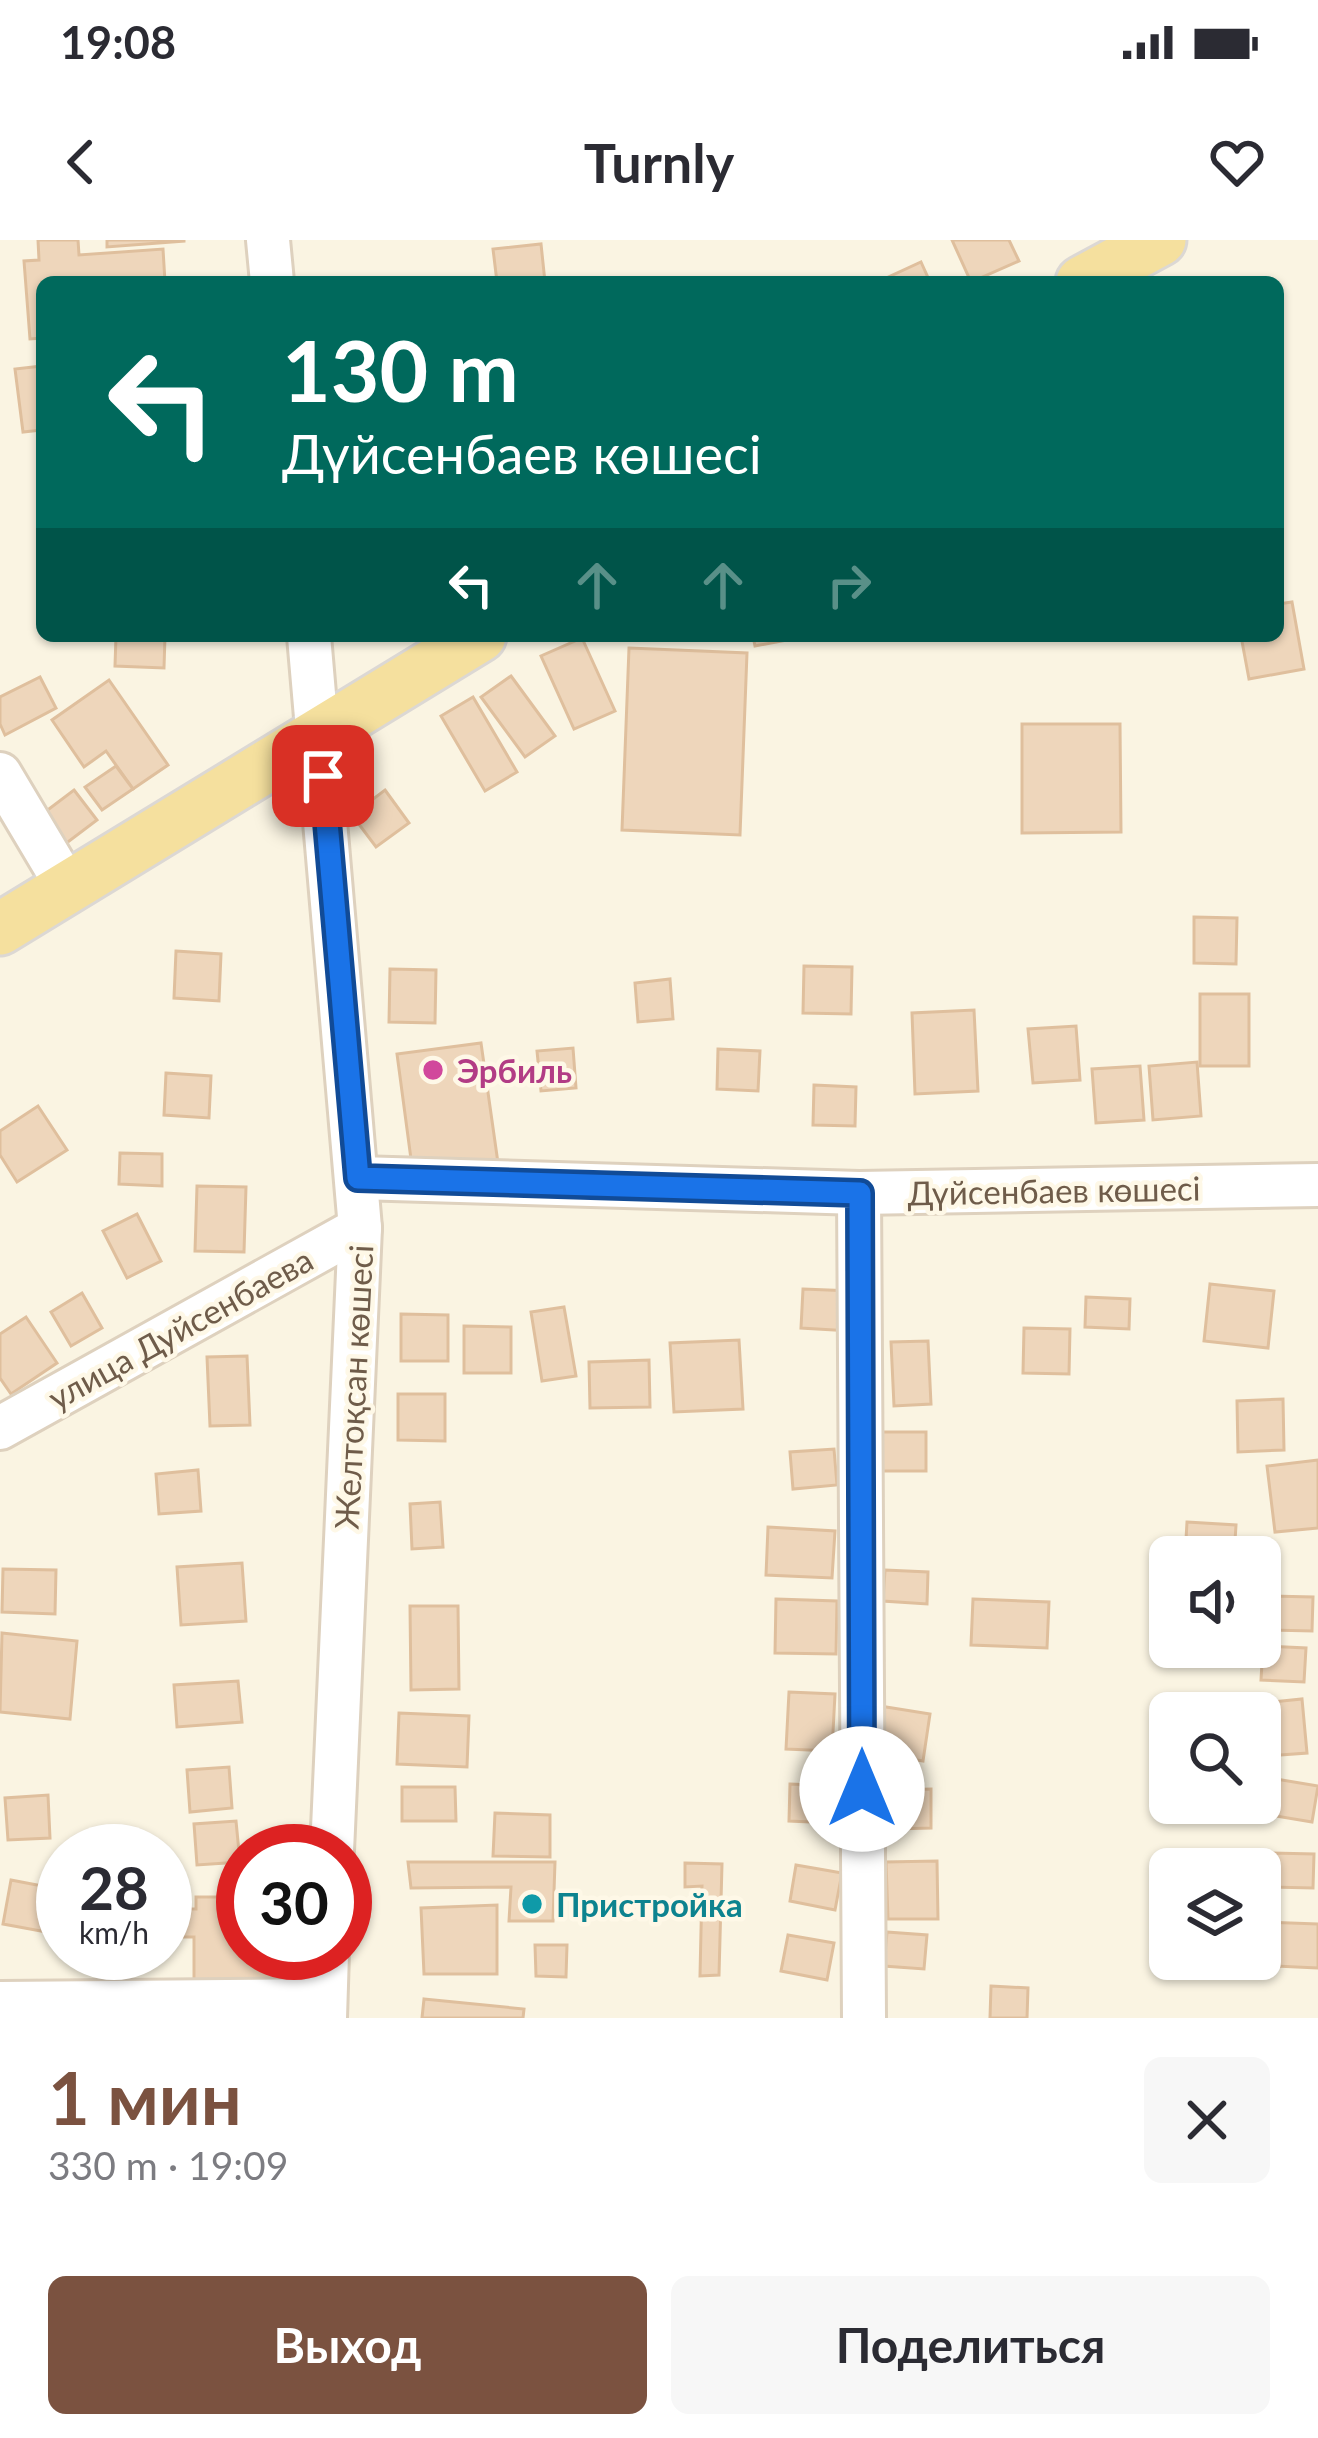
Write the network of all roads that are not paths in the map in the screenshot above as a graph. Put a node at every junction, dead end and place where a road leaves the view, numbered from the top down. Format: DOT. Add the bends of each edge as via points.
graph roads {
  1 [pos="268,240"];
  2 [pos="1160,240"];
  3 [pos="271,276"];
  4 [pos="1093,276"];
  5 [pos="310,642"];
  6 [pos="470,642"];
  7 [pos="319,731"];
  8 [pos="0,774"];
  9 [pos="69,890"];
  10 [pos="0,928"];
  11 [pos="358,1178"];
  12 [pos="1318,1185"];
  13 [pos="860,1193"];
  14 [pos="360,1228"];
  15 [pos="0,1428"];
  16 [pos="333,1824"];
  17 [pos="0,2003"];
  18 [pos="325,2009"];
  19 [pos="864,2018"];
  1 -- 3 [label="street"];
  2 -- 4 [label="main road"];
  5 -- 7 [label="street, Желтоқсан көшесі"];
  6 -- 7 [label="main road"];
  7 -- 9 [label="main road"];
  7 -- 11 [label="street, Желтоқсан көшесі"];
  8 -- 9 [label="street"];
  9 -- 10 [label="main road"];
  11 -- 13 [label="street, Дүйсенбаев көшесі"];
  11 -- 14 [label="street, Желтоқсан көшесі"];
  12 -- 13 [label="street, Дүйсенбаев көшесі"];
  13 -- 19 [label="street"];
  14 -- 15 [label="street, улица Дуйсенбаева"];
  14 -- 16 [label="street, Желтоқсан көшесі"];
  17 -- 18 [label="street"];
}
